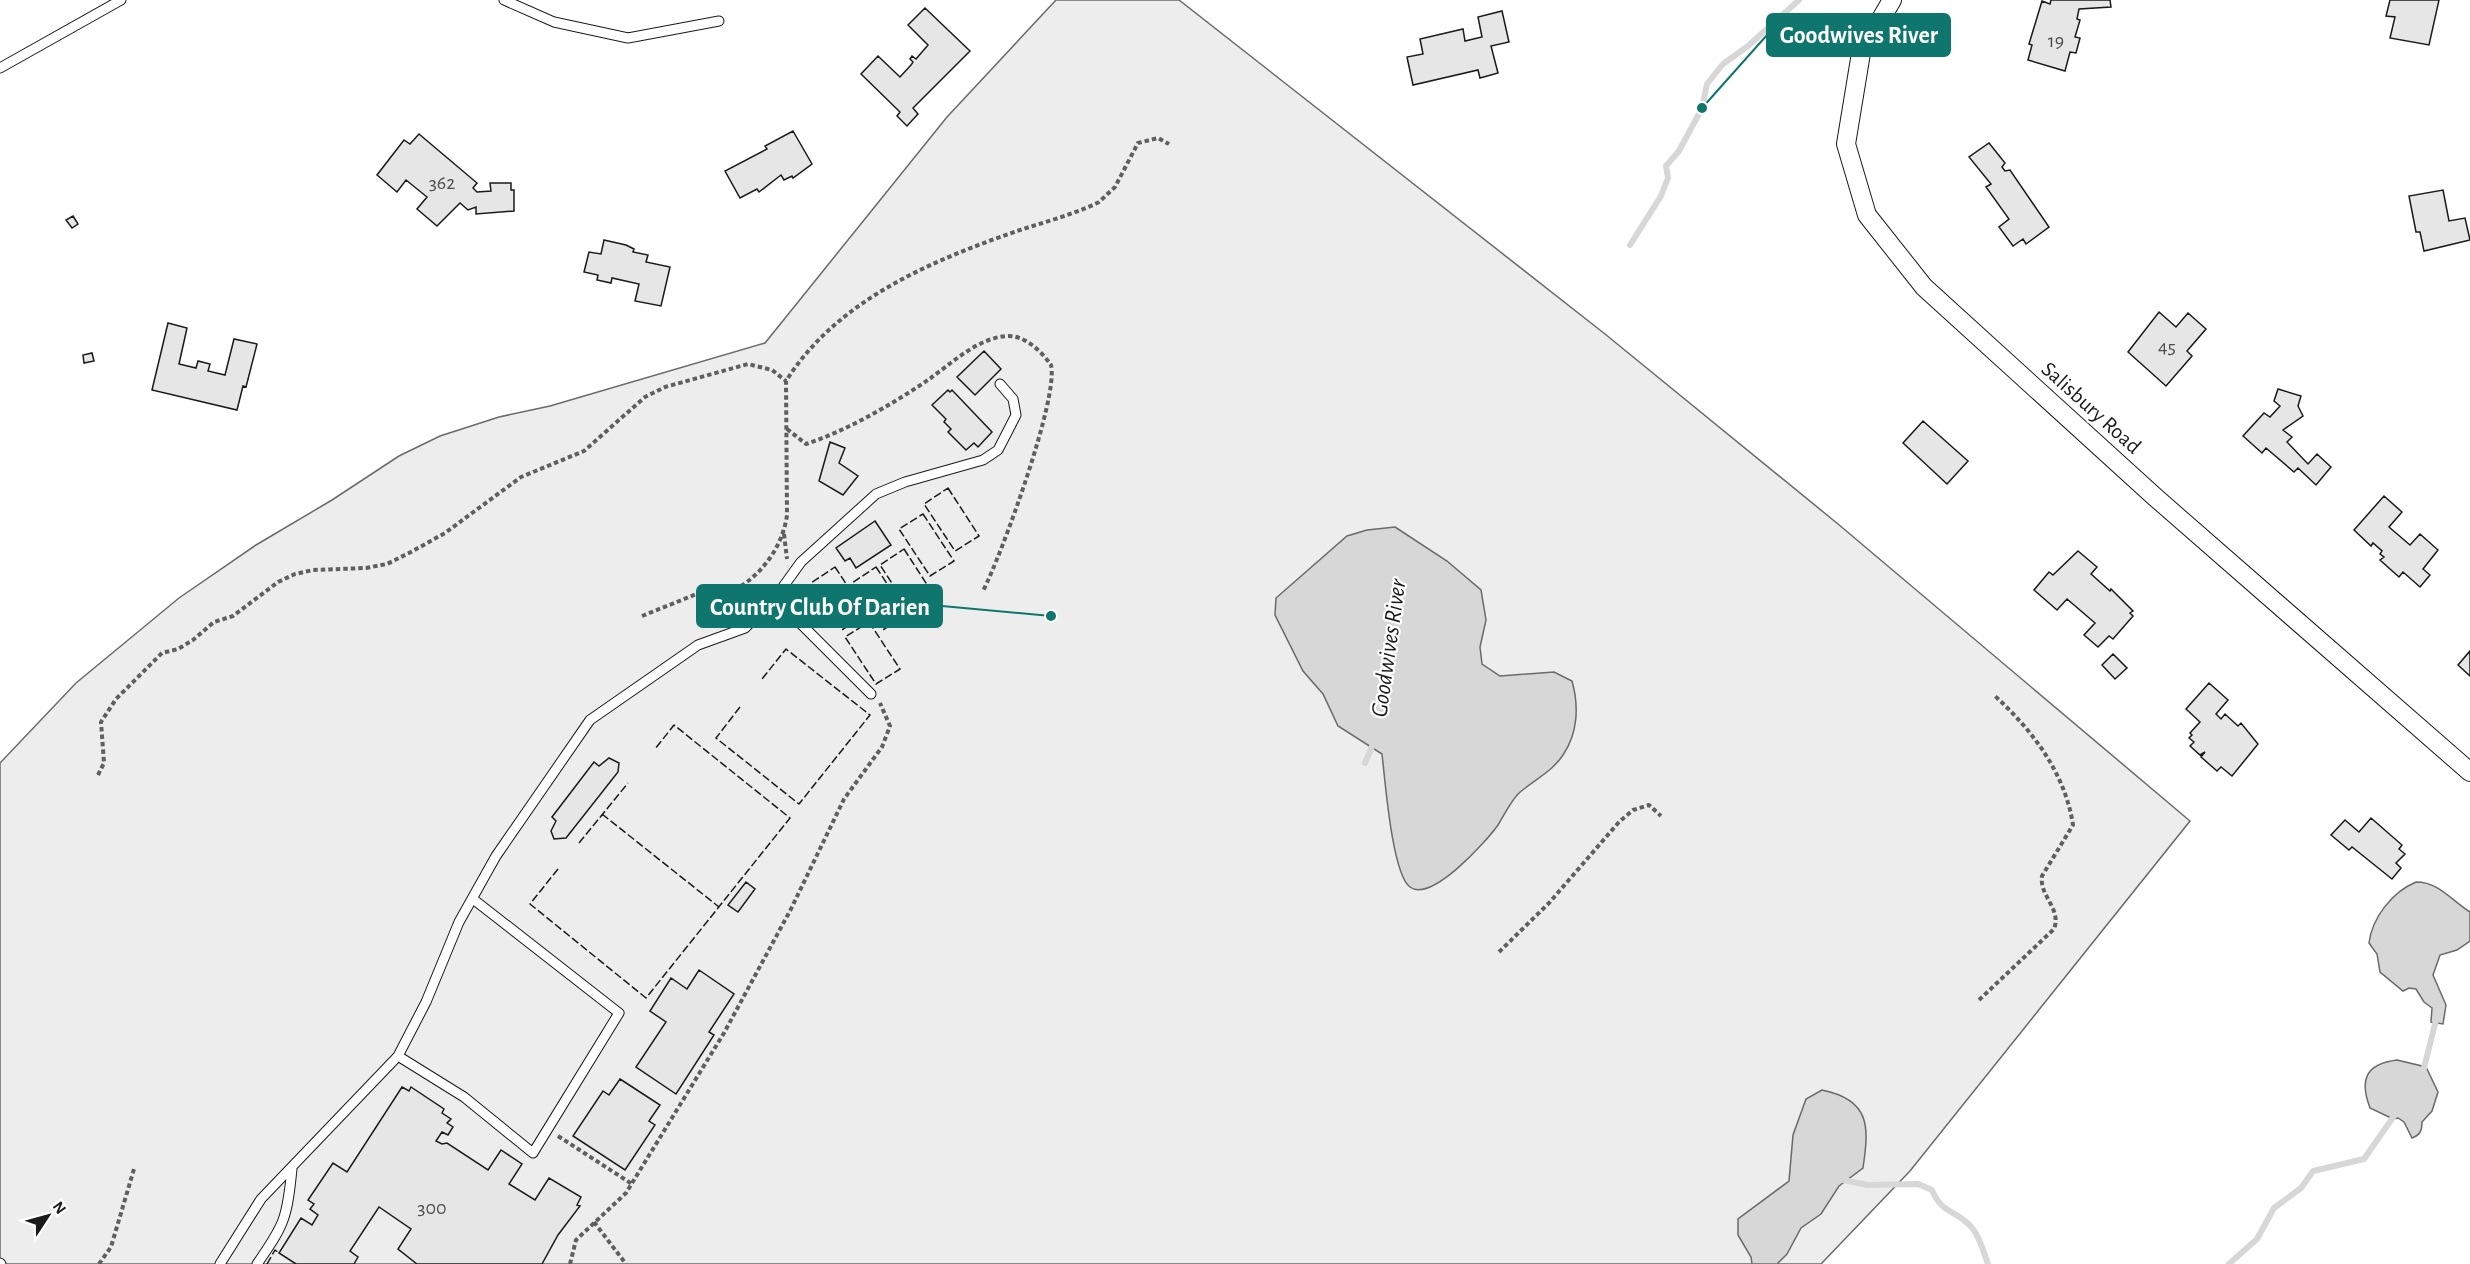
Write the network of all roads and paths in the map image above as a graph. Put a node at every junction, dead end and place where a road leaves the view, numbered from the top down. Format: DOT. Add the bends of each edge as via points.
graph roads {
  1 [pos="121,0"];
  2 [pos="504,0"];
  3 [pos="1892,0"];
  4 [pos="718,21"];
  5 [pos="0,68"];
  6 [pos="1169,144"];
  7 [pos="786,381"];
  8 [pos="1000,384"];
  9 [pos="786,428"];
  10 [pos="983,591"];
  11 [pos="775,598"];
  12 [pos="642,616"];
  13 [pos="871,694"];
  14 [pos="1995,696"];
  15 [pos="2470,772"];
  16 [pos="98,775"];
  17 [pos="1661,816"];
  18 [pos="473,898"];
  19 [pos="1499,952"];
  20 [pos="1979,1000"];
  21 [pos="398,1056"];
  22 [pos="548,1129"];
  23 [pos="134,1169"];
  24 [pos="292,1169"];
  25 [pos="632,1184"];
  26 [pos="594,1222"];
  27 [pos="99,1264"];
  28 [pos="220,1264"];
  29 [pos="257,1264"];
  30 [pos="570,1264"];
  31 [pos="626,1264"];
  1 -- 5 [label="lane"];
  2 -- 4 [label="lane" via="554,22 628,38"];
  3 -- 15 [label="street, Salisbury Road" via="1861,53 1846,144 1868,215 1924,287 2155,497"];
  6 -- 7 [label="path" via="1158,138 1138,143 1115,187 1099,202 950,256 876,294 823,337"];
  7 -- 9 [label="path"];
  7 -- 16 [label="path" via="772,370 748,364 665,387 645,397 584,451 521,477 445,533 411,552 387,564 313,570 278,582 233,616 214,622 178,649 162,652 116,699 102,722 104,763"];
  8 -- 11 [label="lane" via="1013,399 1016,415 998,450 983,460 876,494 801,562"];
  9 -- 10 [label="path" via="806,444 869,416 994,338 1009,335 1034,346 1051,365 1052,387 1022,490"];
  9 -- 12 [label="path" via="784,533 762,567 736,590 709,589"];
  11 -- 13 [label="lane"];
  11 -- 18 [label="lane" via="745,628 698,645 591,720 496,856"];
  13 -- 25 [label="path" via="884,707 890,726 882,747 844,799 724,1034"];
  14 -- 20 [label="path" via="2026,727 2060,778 2073,825 2042,876 2041,885 2055,912 2054,929"];
  17 -- 19 [label="path" via="1649,805 1633,810"];
  18 -- 21 [label="lane" via="459,922 419,1019"];
  18 -- 22 [label="lane" via="619,1013"];
  21 -- 22 [label="lane" via="464,1097 533,1153"];
  21 -- 24 [label="lane"];
  22 -- 25 [label="path"];
  23 -- 27 [label="path" via="111,1246"];
  24 -- 28 [label="lane" via="261,1199"];
  24 -- 29 [label="lane" via="288,1213 281,1231"];
  25 -- 26 [label="path"];
  26 -- 30 [label="path" via="576,1240"];
  26 -- 31 [label="path"];
}
